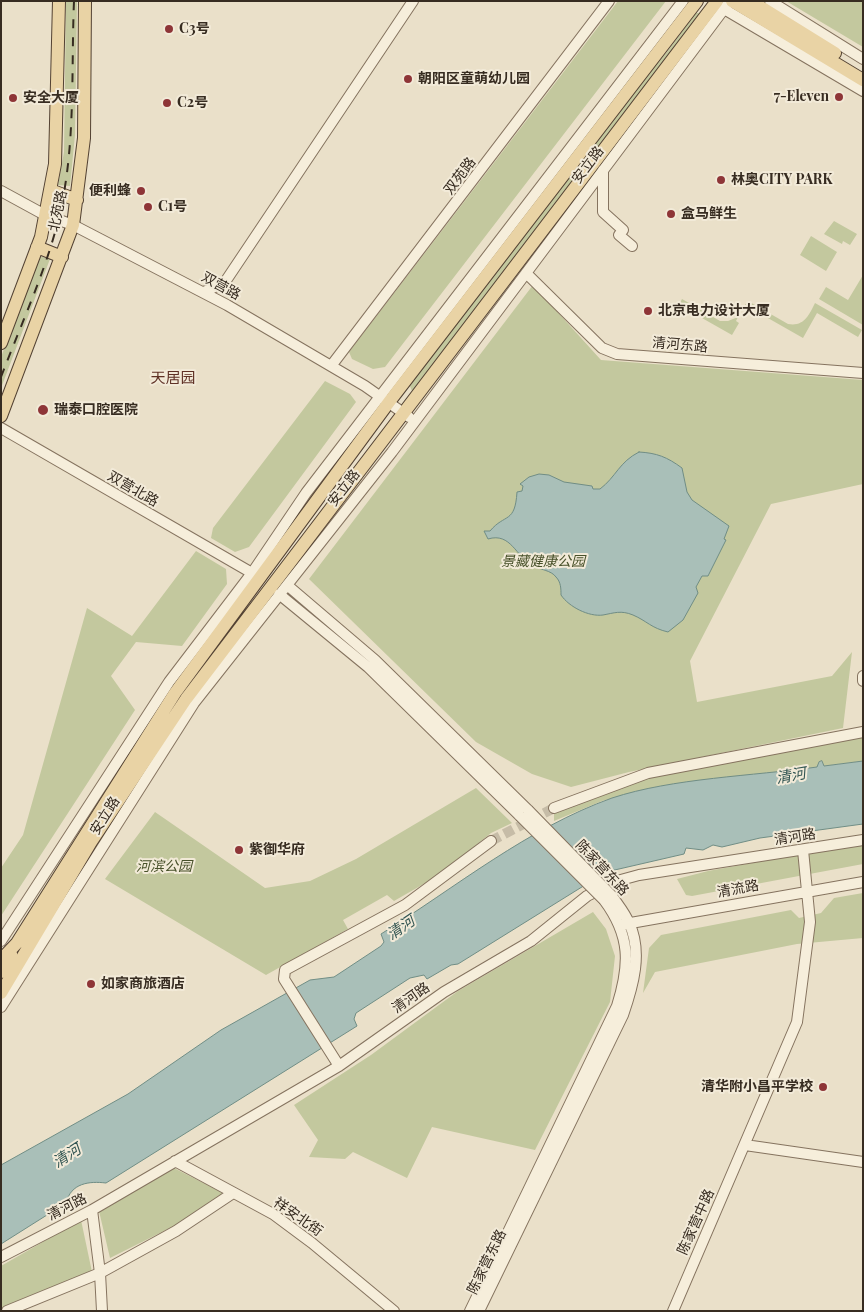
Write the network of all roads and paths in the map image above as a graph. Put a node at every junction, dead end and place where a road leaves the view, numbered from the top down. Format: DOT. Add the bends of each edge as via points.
graph roads {
  1 [pos="59,1"];
  2 [pos="85,1"];
  3 [pos="413,1"];
  4 [pos="609,1"];
  5 [pos="683,1"];
  6 [pos="697,1"];
  7 [pos="751,1"];
  8 [pos="770,1"];
  9 [pos="721,3"];
  10 [pos="815,51"];
  11 [pos="863,59"];
  12 [pos="834,63"];
  13 [pos="863,70"];
  14 [pos="863,80"];
  15 [pos="863,91"];
  16 [pos="604,170"];
  17 [pos="50,190"];
  18 [pos="1,191"];
  19 [pos="77,200"];
  20 [pos="45,215"];
  21 [pos="73,225"];
  22 [pos="632,246"];
  23 [pos="37,247"];
  24 [pos="62,257"];
  25 [pos="526,273"];
  26 [pos="226,282"];
  27 [pos="204,292"];
  28 [pos="227,305"];
  29 [pos="1,343"];
  30 [pos="331,366"];
  31 [pos="863,373"];
  32 [pos="384,399"];
  33 [pos="1,416"];
  34 [pos="412,420"];
  35 [pos="1,428"];
  36 [pos="252,572"];
  37 [pos="287,585"];
  38 [pos="279,594"];
  39 [pos="863,732"];
  40 [pos="554,808"];
  41 [pos="524,813"];
  42 [pos="863,840"];
  43 [pos="491,841"];
  44 [pos="802,850"];
  45 [pos="863,882"];
  46 [pos="808,891"];
  47 [pos="624,925"];
  48 [pos="1,941"];
  49 [pos="17,943"];
  50 [pos="1,960"];
  51 [pos="1,972"];
  52 [pos="1,993"];
  53 [pos="1,1007"];
  54 [pos="339,1066"];
  55 [pos="745,1145"];
  56 [pos="175,1161"];
  57 [pos="863,1162"];
  58 [pos="233,1193"];
  59 [pos="92,1210"];
  60 [pos="1,1257"];
  61 [pos="100,1273"];
  62 [pos="8,1311"];
  63 [pos="102,1311"];
  64 [pos="394,1311"];
  65 [pos="470,1311"];
  66 [pos="479,1311"];
  67 [pos="673,1311"];
  1 -- 17 [label="main road, 北苑路" via="57,136"];
  2 -- 19 [label="main road, 北苑路" via="84,138"];
  3 -- 26 [label="street"];
  4 -- 30 [label="street, 双苑路"];
  5 -- 32 [label="street, 安立路"];
  6 -- 32 [label="main road, 安立路"];
  7 -- 13 [label="main road"];
  8 -- 11 [label="street"];
  9 -- 12 [label="main road"];
  9 -- 15 [label="street"];
  9 -- 16 [label="street, 安立路"];
  9 -- 34 [label="main road, 安立路"];
  10 -- 12 [label="main road"];
  12 -- 14 [label="main road"];
  16 -- 22 [label="street" via="603,212 623,230 619,235"];
  16 -- 25 [label="street, 安立路"];
  17 -- 19 [label="main road"];
  17 -- 20 [label="main road, 北苑路"];
  18 -- 20 [label="street, 双营路"];
  19 -- 21 [label="main road, 北苑路"];
  20 -- 21 [label="street, 双营路"];
  20 -- 23 [label="main road, 北苑路"];
  21 -- 24 [label="main road, 北苑路"];
  21 -- 27 [label="street, 双营路"];
  23 -- 24 [label="main road"];
  23 -- 29 [label="main road, 北苑路"];
  24 -- 33 [label="main road, 北苑路"];
  25 -- 31 [label="street, 清河东路" via="602,348 617,354"];
  25 -- 34 [label="street, 安立路"];
  26 -- 27 [label="street"];
  26 -- 28 [label="street"];
  27 -- 28 [label="street, 双营路"];
  28 -- 30 [label="street, 双营路"];
  30 -- 32 [label="street, 双营路"];
  32 -- 34 [label="street, 双营路"];
  32 -- 36 [label="street, 安立路" via="306,493"];
  32 -- 49 [label="main road, 安立路" via="175,693"];
  34 -- 37 [label="street, 安立路"];
  34 -- 52 [label="main road, 安立路" via="222,650 158,738"];
  35 -- 36 [label="street, 双营北路"];
  36 -- 48 [label="street, 安立路" via="164,689"];
  37 -- 38 [label="street, 安立路"];
  37 -- 41 [label="street, 陈家营东路" via="375,660"];
  38 -- 41 [label="street, 陈家营东路" via="368,667"];
  38 -- 53 [label="street, 安立路" via="194,704"];
  39 -- 40 [label="street" via="648,773"];
  41 -- 47 [label="street, 陈家营东路, bridge" via="608,898"];
  42 -- 44 [label="street, 清河路"];
  43 -- 54 [label="street" via="405,904 285,970 284,979"];
  44 -- 46 [label="street, 陈家营中路"];
  44 -- 54 [label="street, 清河路" via="617,881 582,899 531,941 444,992"];
  45 -- 46 [label="street, 清流路"];
  46 -- 47 [label="street, 清流路"];
  46 -- 55 [label="street, 陈家营中路" via="810,922 798,1022"];
  47 -- 65 [label="street, 陈家营东路" via="628,958 617,1006"];
  47 -- 66 [label="street, 陈家营东路" via="635,951 634,977 623,1015"];
  49 -- 50 [label="main road, 安立路"];
  49 -- 51 [label="main road, 安立路"];
  54 -- 56 [label="street, 清河路"];
  55 -- 57 [label="street"];
  55 -- 67 [label="street, 陈家营中路"];
  56 -- 58 [label="street, 祥安北街"];
  56 -- 59 [label="street, 清河路"];
  58 -- 61 [label="street" via="176,1231"];
  58 -- 64 [label="street, 祥安北街" via="273,1214"];
  59 -- 60 [label="street, 清河路"];
  59 -- 61 [label="street"];
  61 -- 62 [label="street"];
  61 -- 63 [label="street"];
}
